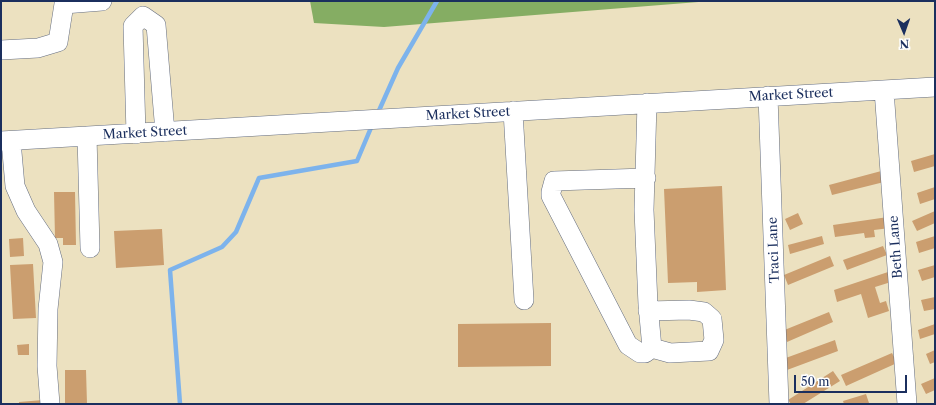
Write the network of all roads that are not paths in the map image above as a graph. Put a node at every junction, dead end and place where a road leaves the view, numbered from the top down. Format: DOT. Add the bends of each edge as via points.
graph roads {
  1 [pos="102,1"];
  2 [pos="143,8"];
  3 [pos="1,50"];
  4 [pos="935,87"];
  5 [pos="884,90"];
  6 [pos="768,96"];
  7 [pos="647,104"];
  8 [pos="513,111"];
  9 [pos="165,132"];
  10 [pos="136,134"];
  11 [pos="87,136"];
  12 [pos="6,141"];
  13 [pos="646,178"];
  14 [pos="90,248"];
  15 [pos="524,300"];
  16 [pos="648,311"];
  17 [pos="652,348"];
  18 [pos="50,404"];
  19 [pos="779,404"];
  20 [pos="907,404"];
  1 -- 3 [label="street" via="64,4 58,42 38,48"];
  2 -- 9 [label="street" via="156,24"];
  2 -- 10 [label="street" via="134,26"];
  4 -- 5 [label="street, Market Street"];
  5 -- 6 [label="street, Market Street"];
  5 -- 20 [label="street, Beth Lane"];
  6 -- 7 [label="street, Market Street"];
  6 -- 19 [label="street, Traci Lane"];
  7 -- 8 [label="street, Market Street"];
  7 -- 13 [label="street"];
  8 -- 9 [label="street, Market Street"];
  8 -- 15 [label="street"];
  9 -- 10 [label="street, Market Street"];
  10 -- 11 [label="street, Market Street"];
  11 -- 12 [label="street, Market Street"];
  11 -- 14 [label="street"];
  12 -- 18 [label="street" via="15,186 26,211 48,244 53,262 48,309 47,366"];
  13 -- 16 [label="street" via="644,210"];
  13 -- 17 [label="street" via="554,181 551,192 628,345 640,353"];
  16 -- 17 [label="street"];
  16 -- 17 [label="street" via="689,310 704,312 712,318 714,340 709,351 670,353"];
}
